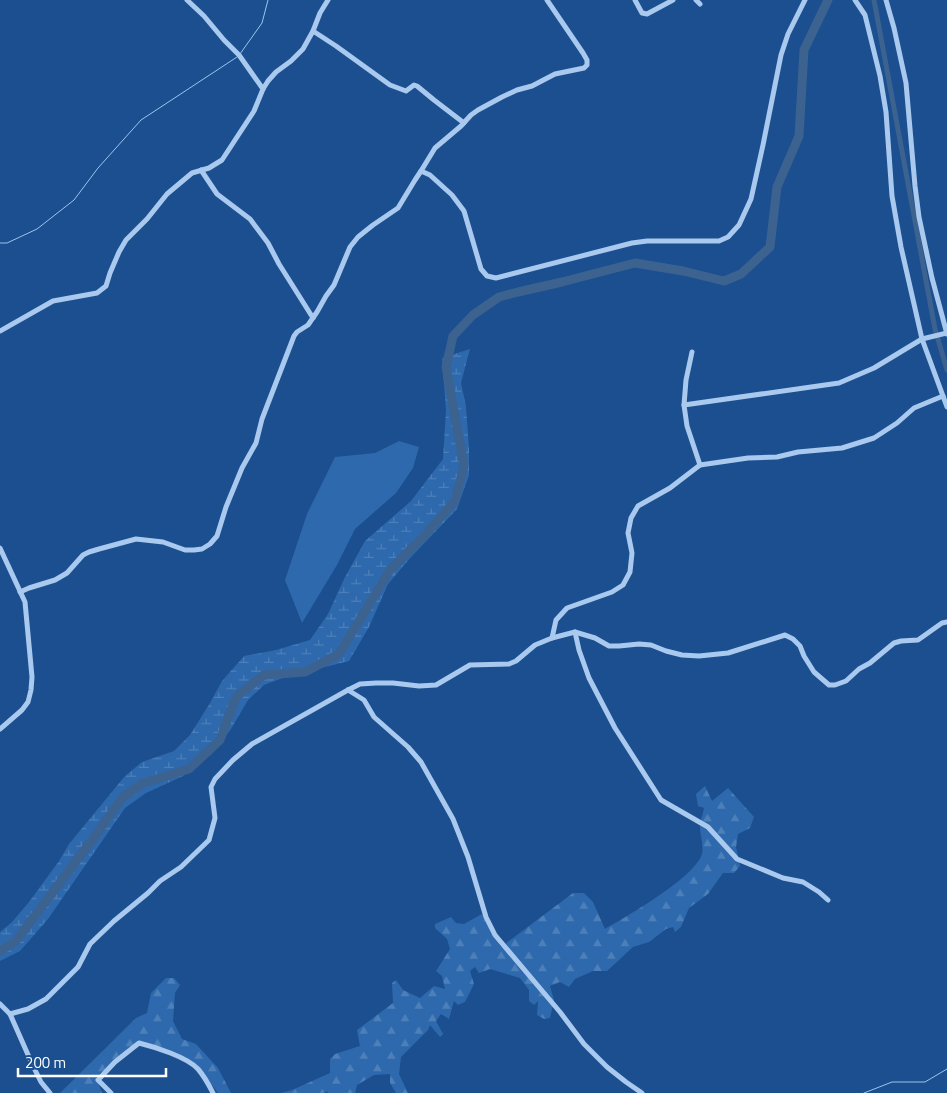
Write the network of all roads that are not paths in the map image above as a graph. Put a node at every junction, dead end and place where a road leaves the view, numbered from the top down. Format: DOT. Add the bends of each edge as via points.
graph roads {
  1 [pos="187,0"];
  2 [pos="328,0"];
  3 [pos="547,0"];
  4 [pos="635,0"];
  5 [pos="673,0"];
  6 [pos="805,0"];
  7 [pos="855,0"];
  8 [pos="864,0"];
  9 [pos="886,0"];
  10 [pos="860,7"];
  11 [pos="313,31"];
  12 [pos="263,89"];
  13 [pos="464,123"];
  14 [pos="201,170"];
  15 [pos="421,171"];
  16 [pos="313,318"];
  17 [pos="0,331"];
  18 [pos="947,333"];
  19 [pos="925,338"];
  20 [pos="692,352"];
  21 [pos="943,396"];
  22 [pos="684,405"];
  23 [pos="947,407"];
  24 [pos="700,465"];
  25 [pos="0,548"];
  26 [pos="20,592"];
  27 [pos="947,622"];
  28 [pos="575,632"];
  29 [pos="552,638"];
  30 [pos="348,690"];
  31 [pos="0,729"];
  32 [pos="828,900"];
  33 [pos="0,1004"];
  34 [pos="10,1014"];
  35 [pos="50,1093"];
  36 [pos="111,1093"];
  37 [pos="214,1093"];
  38 [pos="642,1093"];
  1 -- 12 [label="street" via="239,55"];
  2 -- 11 [label="street"];
  3 -- 13 [label="street" via="587,60 584,68 555,74 517,90 471,115"];
  4 -- 5 [label="street" via="642,13 647,14"];
  6 -- 15 [label="street" via="781,55 751,199 739,226 728,237 719,241 632,243 496,278 487,276 482,269 464,211 444,188"];
  7 -- 10 [label="street"];
  8 -- 10 [label="street"];
  9 -- 18 [label="street" via="906,83 919,217"];
  10 -- 19 [label="street" via="865,14 880,76 895,218"];
  11 -- 12 [label="street" via="298,55 276,72"];
  11 -- 13 [label="street" via="390,85 406,91 417,86"];
  12 -- 14 [label="street" via="254,111 222,160"];
  13 -- 15 [label="street" via="435,148"];
  14 -- 16 [label="street" via="217,194 250,219"];
  14 -- 17 [label="street" via="167,194 126,240 103,290 53,301"];
  15 -- 16 [label="street" via="398,208 358,237 350,247 334,285"];
  16 -- 26 [label="street" via="294,336 256,443 226,507 218,536 210,544 194,550 150,540 108,546 83,555 67,573 55,580"];
  18 -- 19 [label="street"];
  19 -- 21 [label="street"];
  19 -- 22 [label="street" via="874,368 839,383"];
  20 -- 22 [label="street"];
  21 -- 23 [label="street"];
  21 -- 24 [label="street" via="914,408 874,438 842,448"];
  22 -- 24 [label="street" via="687,426"];
  24 -- 29 [label="street" via="670,488 638,506 628,533 632,553 630,572 622,585 612,592 567,608 556,620"];
  25 -- 26 [label="street"];
  26 -- 31 [label="street" via="25,602 31,690 22,710"];
  27 -- 28 [label="street" via="918,640 894,643 846,681 835,685 829,685 814,672 800,646 785,635 728,653 699,656 639,644 609,646"];
  28 -- 29 [label="street"];
  28 -- 32 [label="street" via="589,678 615,728 661,800 708,827 737,859 783,878 804,882"];
  29 -- 30 [label="street" via="509,664 470,665 436,685 376,683 360,684"];
  30 -- 34 [label="street" via="252,744 233,760 211,787 215,818 209,840 181,868 128,908 90,944 78,967 46,999"];
  30 -- 38 [label="street" via="364,700 374,717 421,762 453,819 495,936 584,1044 607,1067"];
  33 -- 34 [label="street"];
  34 -- 35 [label="street" via="33,1066"];
  36 -- 37 [label="street" via="98,1080 139,1043 190,1063 199,1070"];
}
